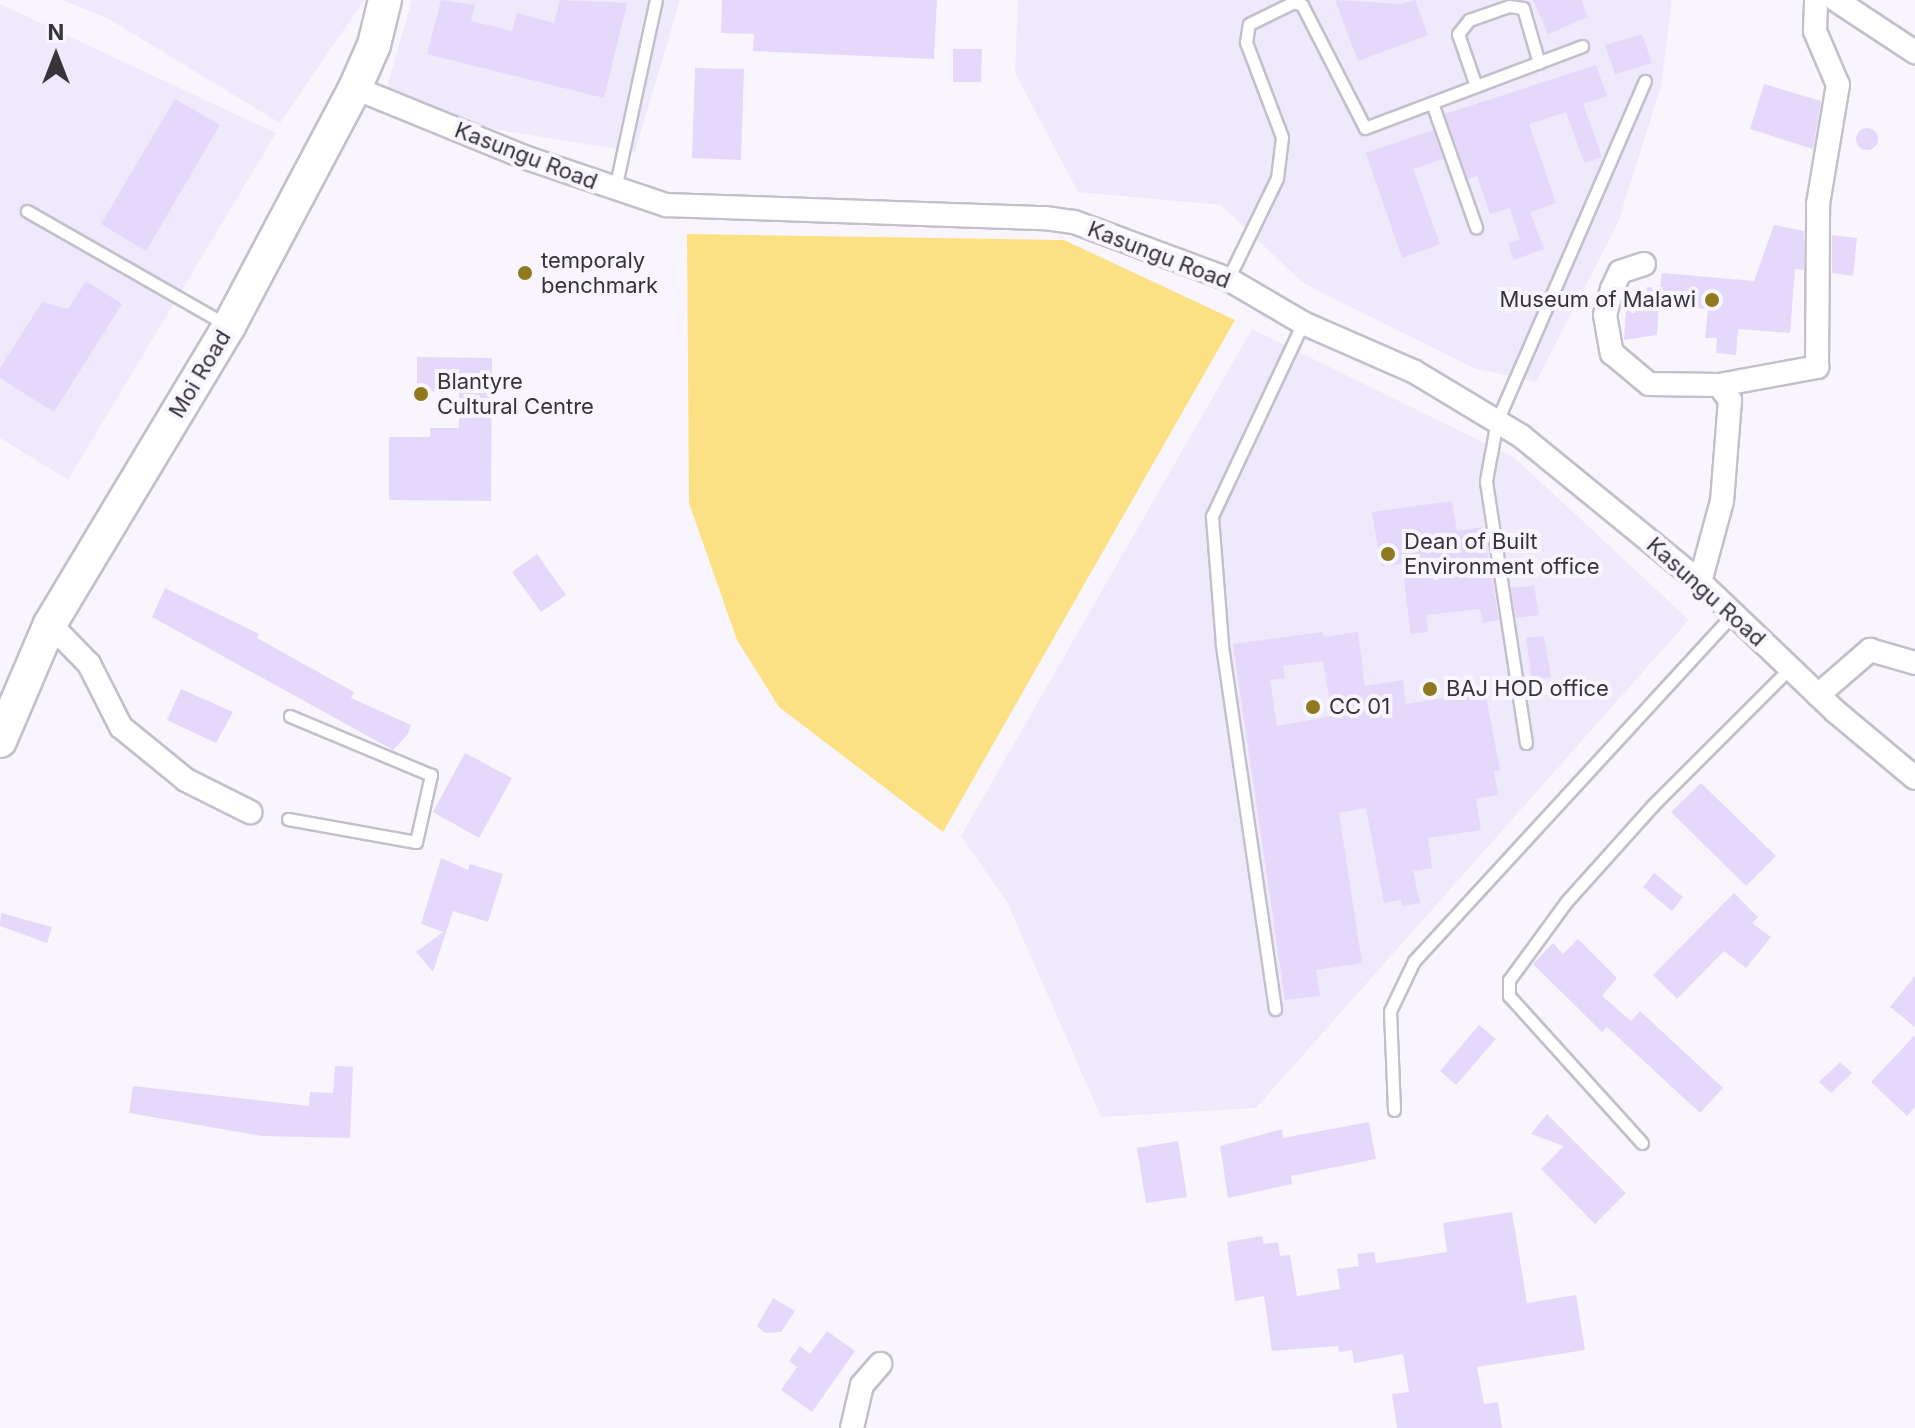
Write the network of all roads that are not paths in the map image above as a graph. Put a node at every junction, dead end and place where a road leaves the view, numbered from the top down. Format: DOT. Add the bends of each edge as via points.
graph roads {
  1 [pos="385,0"];
  2 [pos="656,0"];
  3 [pos="1816,0"];
  4 [pos="1836,0"];
  5 [pos="1582,46"];
  6 [pos="1915,52"];
  7 [pos="1539,63"];
  8 [pos="1645,81"];
  9 [pos="1476,86"];
  10 [pos="355,88"];
  11 [pos="1432,103"];
  12 [pos="615,189"];
  13 [pos="27,211"];
  14 [pos="1476,227"];
  15 [pos="1644,264"];
  16 [pos="1228,279"];
  17 [pos="1303,323"];
  18 [pos="229,326"];
  19 [pos="1719,385"];
  20 [pos="1497,421"];
  21 [pos="1700,582"];
  22 [pos="1733,614"];
  23 [pos="50,624"];
  24 [pos="1915,663"];
  25 [pos="1790,668"];
  26 [pos="1818,695"];
  27 [pos="290,716"];
  28 [pos="0,741"];
  29 [pos="1526,743"];
  30 [pos="1915,778"];
  31 [pos="250,812"];
  32 [pos="288,819"];
  33 [pos="1275,1009"];
  34 [pos="1394,1110"];
  35 [pos="1642,1143"];
  36 [pos="880,1364"];
  37 [pos="852,1428"];
  1 -- 10 [label="main road, Moi Road" via="374,45"];
  2 -- 12 [label="lane"];
  3 -- 19 [label="street" via="1815,31 1838,85 1818,204 1817,367"];
  4 -- 6 [label="street"];
  5 -- 7 [label="lane"];
  7 -- 9 [label="lane"];
  7 -- 9 [label="lane" via="1523,8 1509,6 1469,20 1458,34"];
  8 -- 20 [label="lane"];
  9 -- 11 [label="lane"];
  10 -- 12 [label="street, Kasungu Road"];
  10 -- 18 [label="main road, Moi Road"];
  11 -- 14 [label="lane"];
  11 -- 16 [label="lane" via="1372,129 1361,127 1302,5 1294,2 1249,24 1246,42 1282,137 1277,178"];
  12 -- 16 [label="street, Kasungu Road" via="666,205 921,211 1074,222"];
  13 -- 18 [label="lane"];
  15 -- 19 [label="street" via="1620,272 1612,289 1605,315 1612,353 1649,384"];
  16 -- 17 [label="street, Kasungu Road"];
  17 -- 20 [label="street, Kasungu Road" via="1415,372"];
  17 -- 33 [label="lane" via="1212,516 1222,644"];
  18 -- 23 [label="main road, Moi Road"];
  19 -- 21 [label="street" via="1730,400 1728,464"];
  20 -- 21 [label="street, Kasungu Road"];
  20 -- 29 [label="lane" via="1486,481"];
  21 -- 22 [label="street, Kasungu Road"];
  22 -- 25 [label="street, Kasungu Road"];
  22 -- 34 [label="lane" via="1414,961 1390,1011"];
  23 -- 28 [label="main road, Moi Road"];
  23 -- 31 [label="street" via="89,664 121,727 186,780"];
  24 -- 26 [label="street" via="1870,650"];
  25 -- 26 [label="street, Kasungu Road"];
  25 -- 35 [label="lane" via="1653,805 1566,902 1509,980 1509,996"];
  26 -- 30 [label="street, Kasungu Road"];
  27 -- 32 [label="lane" via="431,775 416,842"];
  36 -- 37 [label="street" via="862,1385"];
}
